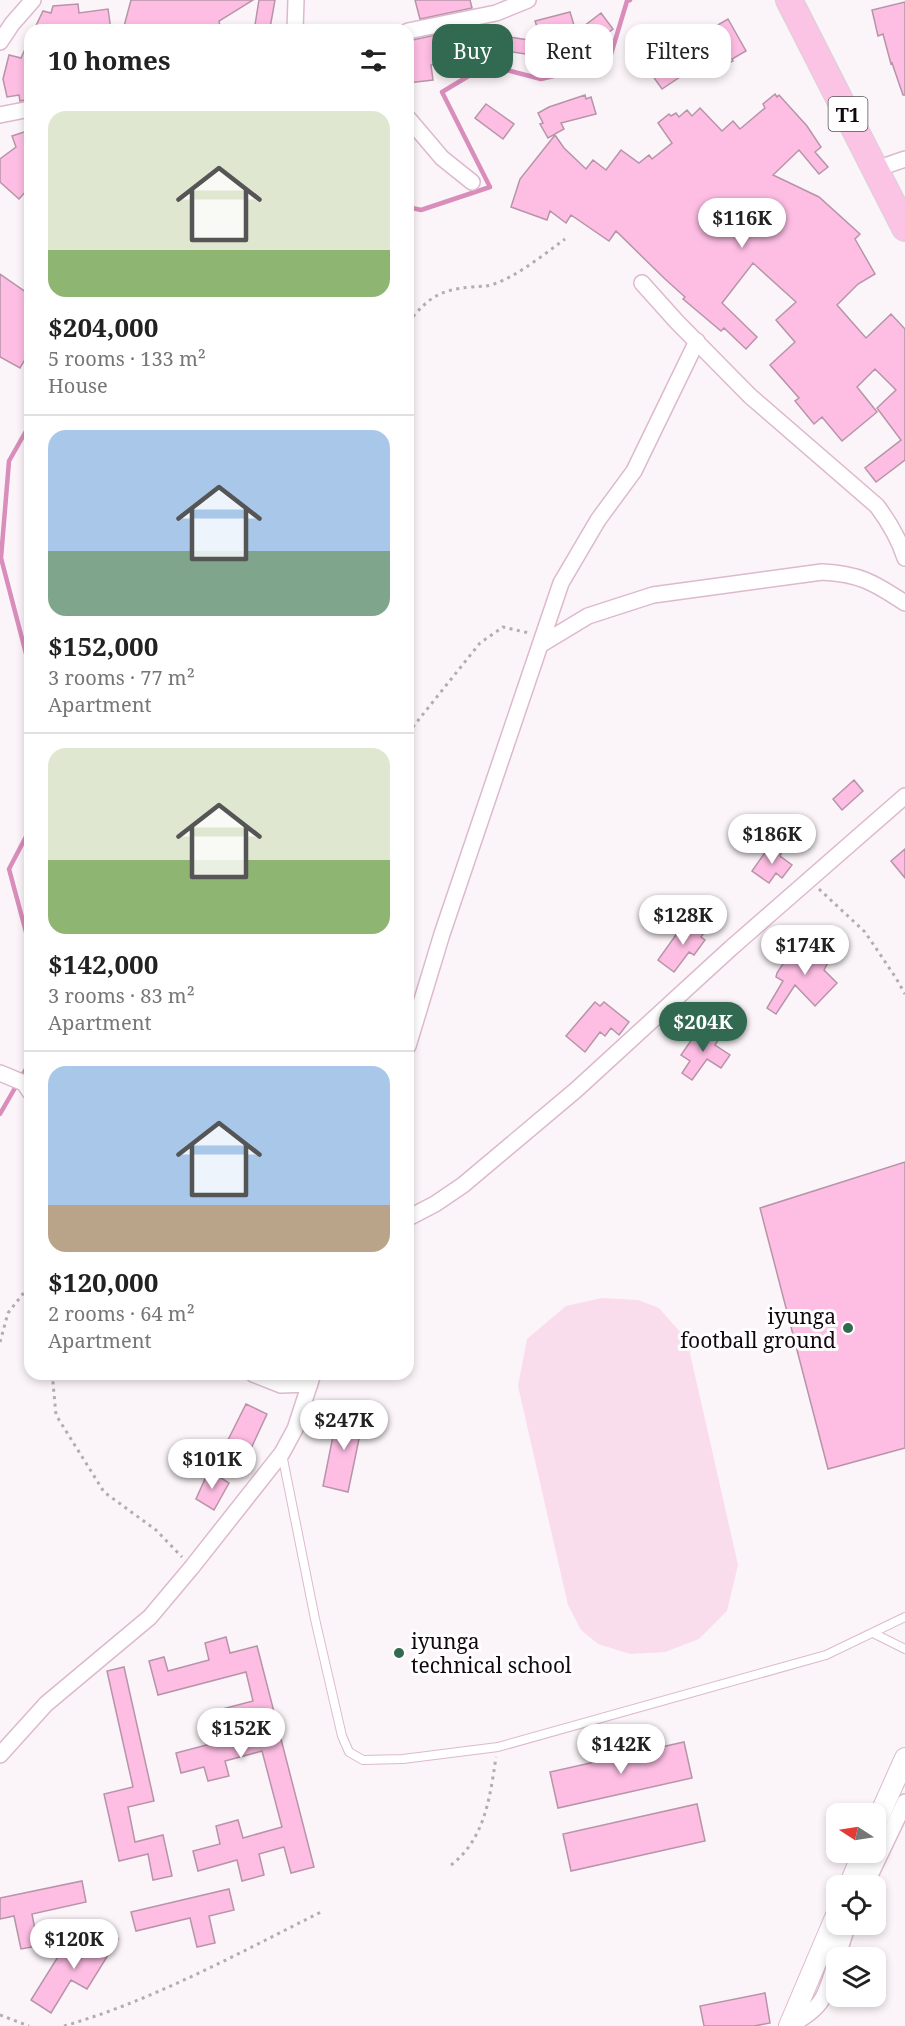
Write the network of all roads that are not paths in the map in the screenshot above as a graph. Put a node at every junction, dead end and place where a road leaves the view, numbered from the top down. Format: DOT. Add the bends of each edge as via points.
graph roads {
  1 [pos="33,0"];
  2 [pos="296,0"];
  3 [pos="528,0"];
  4 [pos="789,0"];
  5 [pos="295,24"];
  6 [pos="414,30"];
  7 [pos="0,42"];
  8 [pos="24,110"];
  9 [pos="0,116"];
  10 [pos="414,125"];
  11 [pos="905,159"];
  12 [pos="876,169"];
  13 [pos="472,182"];
  14 [pos="905,228"];
  15 [pos="642,283"];
  16 [pos="697,341"];
  17 [pos="905,558"];
  18 [pos="905,603"];
  19 [pos="541,641"];
  20 [pos="905,796"];
  21 [pos="414,1026"];
  22 [pos="1,1073"];
  23 [pos="24,1086"];
  24 [pos="414,1215"];
  25 [pos="268,1380"];
  26 [pos="307,1380"];
  27 [pos="312,1380"];
  28 [pos="282,1453"];
  29 [pos="905,1617"];
  30 [pos="873,1633"];
  31 [pos="905,1649"];
  32 [pos="0,1755"];
  33 [pos="905,1758"];
  34 [pos="905,1802"];
  35 [pos="885,1803"];
  36 [pos="870,1875"];
  37 [pos="828,1935"];
  38 [pos="826,1988"];
  39 [pos="789,2026"];
  1 -- 7 [label="street"];
  2 -- 5 [label="street"];
  3 -- 6 [label="street" via="496,14"];
  4 -- 12 [label="highway, T1"];
  8 -- 9 [label="street"];
  10 -- 13 [label="street" via="442,158"];
  11 -- 12 [label="street"];
  12 -- 14 [label="highway, T1"];
  15 -- 16 [label="street"];
  16 -- 17 [label="street" via="750,396 877,506"];
  16 -- 19 [label="street" via="634,471 598,520 561,583"];
  18 -- 19 [label="street" via="871,581 846,573 822,572 636,599 588,616"];
  19 -- 21 [label="street"];
  20 -- 24 [label="street" via="501,1154 463,1185"];
  22 -- 23 [label="street"];
  25 -- 26 [label="street" via="281,1385"];
  27 -- 28 [label="street" via="295,1429"];
  28 -- 30 [label="lane" via="342,1736 349,1752 363,1760 498,1747 826,1655"];
  28 -- 32 [label="street" via="150,1617 46,1704"];
  29 -- 30 [label="lane"];
  30 -- 31 [label="lane"];
  33 -- 35 [label="street"];
  34 -- 36 [label="street"];
  37 -- 39 [label="street"];
  38 -- 39 [label="street" via="820,2004"];
}
